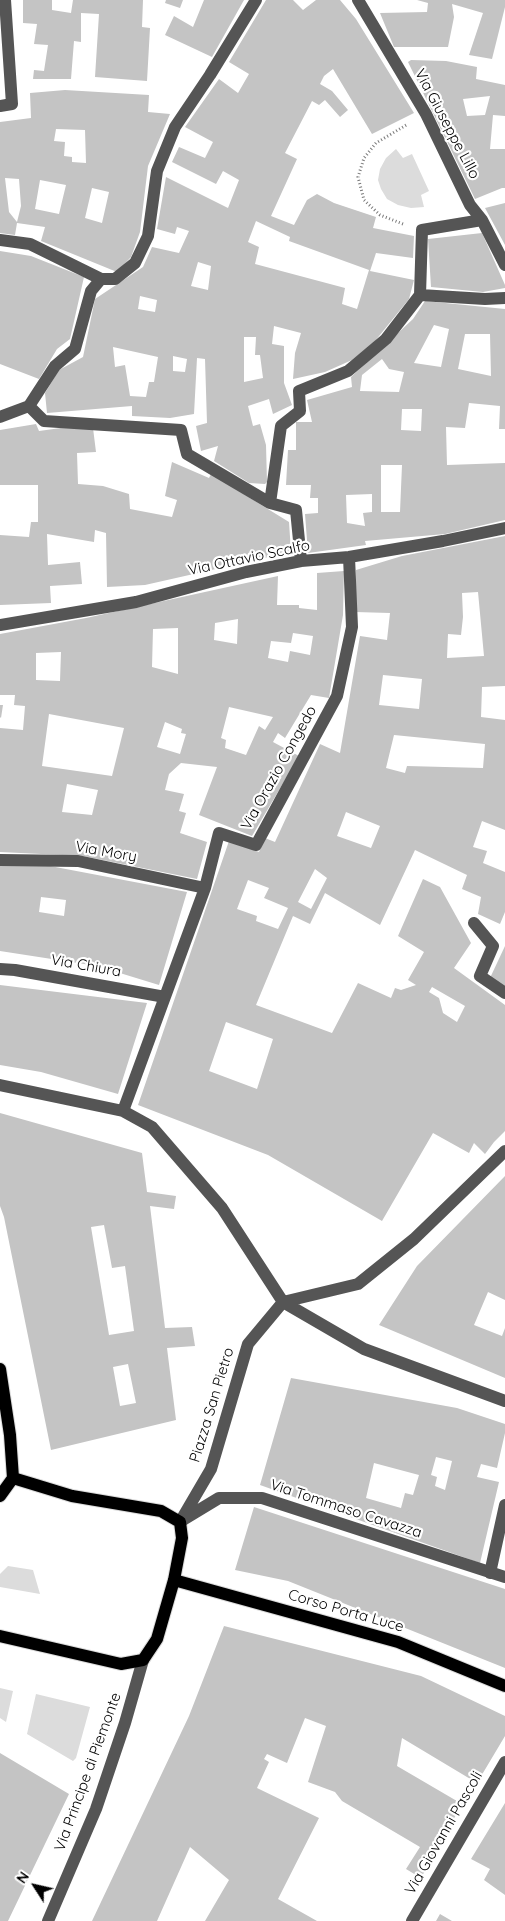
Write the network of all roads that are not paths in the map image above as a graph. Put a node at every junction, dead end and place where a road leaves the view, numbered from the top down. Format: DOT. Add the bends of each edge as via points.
graph roads {
  1 [pos="4,0"];
  2 [pos="256,0"];
  3 [pos="358,0"];
  4 [pos="0,106"];
  5 [pos="482,220"];
  6 [pos="0,240"];
  7 [pos="505,265"];
  8 [pos="101,279"];
  9 [pos="420,295"];
  10 [pos="505,298"];
  11 [pos="29,406"];
  12 [pos="0,417"];
  13 [pos="270,503"];
  14 [pos="505,528"];
  15 [pos="349,556"];
  16 [pos="301,561"];
  17 [pos="0,625"];
  18 [pos="0,860"];
  19 [pos="205,888"];
  20 [pos="474,924"];
  21 [pos="0,969"];
  22 [pos="505,993"];
  23 [pos="165,997"];
  24 [pos="0,1085"];
  25 [pos="123,1111"];
  26 [pos="505,1151"];
  27 [pos="283,1302"];
  28 [pos="0,1369"];
  29 [pos="505,1401"];
  30 [pos="13,1478"];
  31 [pos="0,1496"];
  32 [pos="505,1505"];
  33 [pos="180,1522"];
  34 [pos="490,1572"];
  35 [pos="505,1577"];
  36 [pos="174,1580"];
  37 [pos="0,1636"];
  38 [pos="144,1660"];
  39 [pos="505,1686"];
  40 [pos="505,1762"];
  41 [pos="48,1921"];
  42 [pos="412,1921"];
  1 -- 4 [label="street" via="12,104"];
  2 -- 8 [label="street" via="175,127 157,171 148,236 135,264 115,279"];
  3 -- 5 [label="street, Via Giuseppe Lillo" via="426,114 470,205"];
  5 -- 7 [label="street, Via Giuseppe Lillo"];
  5 -- 9 [label="street" via="422,230"];
  6 -- 8 [label="street" via="30,244"];
  8 -- 11 [label="street" via="91,291 75,349 55,366"];
  9 -- 10 [label="street"];
  9 -- 13 [label="street" via="386,339 348,371 299,391 300,412 280,426"];
  11 -- 12 [label="street"];
  11 -- 13 [label="street" via="44,421 181,430 187,454"];
  13 -- 16 [label="street" via="296,510"];
  14 -- 15 [label="street, Via Ottavio Scalfo"];
  15 -- 16 [label="street, Via Ottavio Scalfo"];
  15 -- 19 [label="street, Via Orazio Congedo" via="352,627 337,696 256,845 219,833"];
  16 -- 17 [label="street, Via Ottavio Scalfo" via="246,572 136,602"];
  18 -- 19 [label="street, Via Mory" via="78,861"];
  19 -- 23 [label="street, Via Orazio Congedo"];
  20 -- 22 [label="street" via="493,946 480,976"];
  21 -- 23 [label="street, Via Chiura"];
  23 -- 25 [label="street, Via Orazio Congedo"];
  24 -- 25 [label="street"];
  25 -- 27 [label="street" via="152,1128 222,1208"];
  26 -- 27 [label="street" via="414,1239 358,1284"];
  27 -- 29 [label="street" via="364,1349"];
  27 -- 33 [label="street, Piazza San Pietro" via="248,1344 211,1469"];
  28 -- 30 [label="main road"];
  30 -- 31 [label="main road"];
  30 -- 33 [label="main road" via="72,1496 161,1510"];
  32 -- 34 [label="street"];
  33 -- 34 [label="street, Via Tommaso Cavazza" via="219,1498 262,1498"];
  33 -- 36 [label="main road" via="182,1538"];
  34 -- 35 [label="street, Via Tommaso Cavazza"];
  36 -- 38 [label="main road" via="157,1639"];
  36 -- 39 [label="main road, Corso Porta Luce" via="398,1642"];
  37 -- 38 [label="main road" via="122,1664"];
  38 -- 41 [label="street, Via Principe di Piemonte" via="96,1809"];
  40 -- 42 [label="street, Via Giovanni Pascoli"];
}
